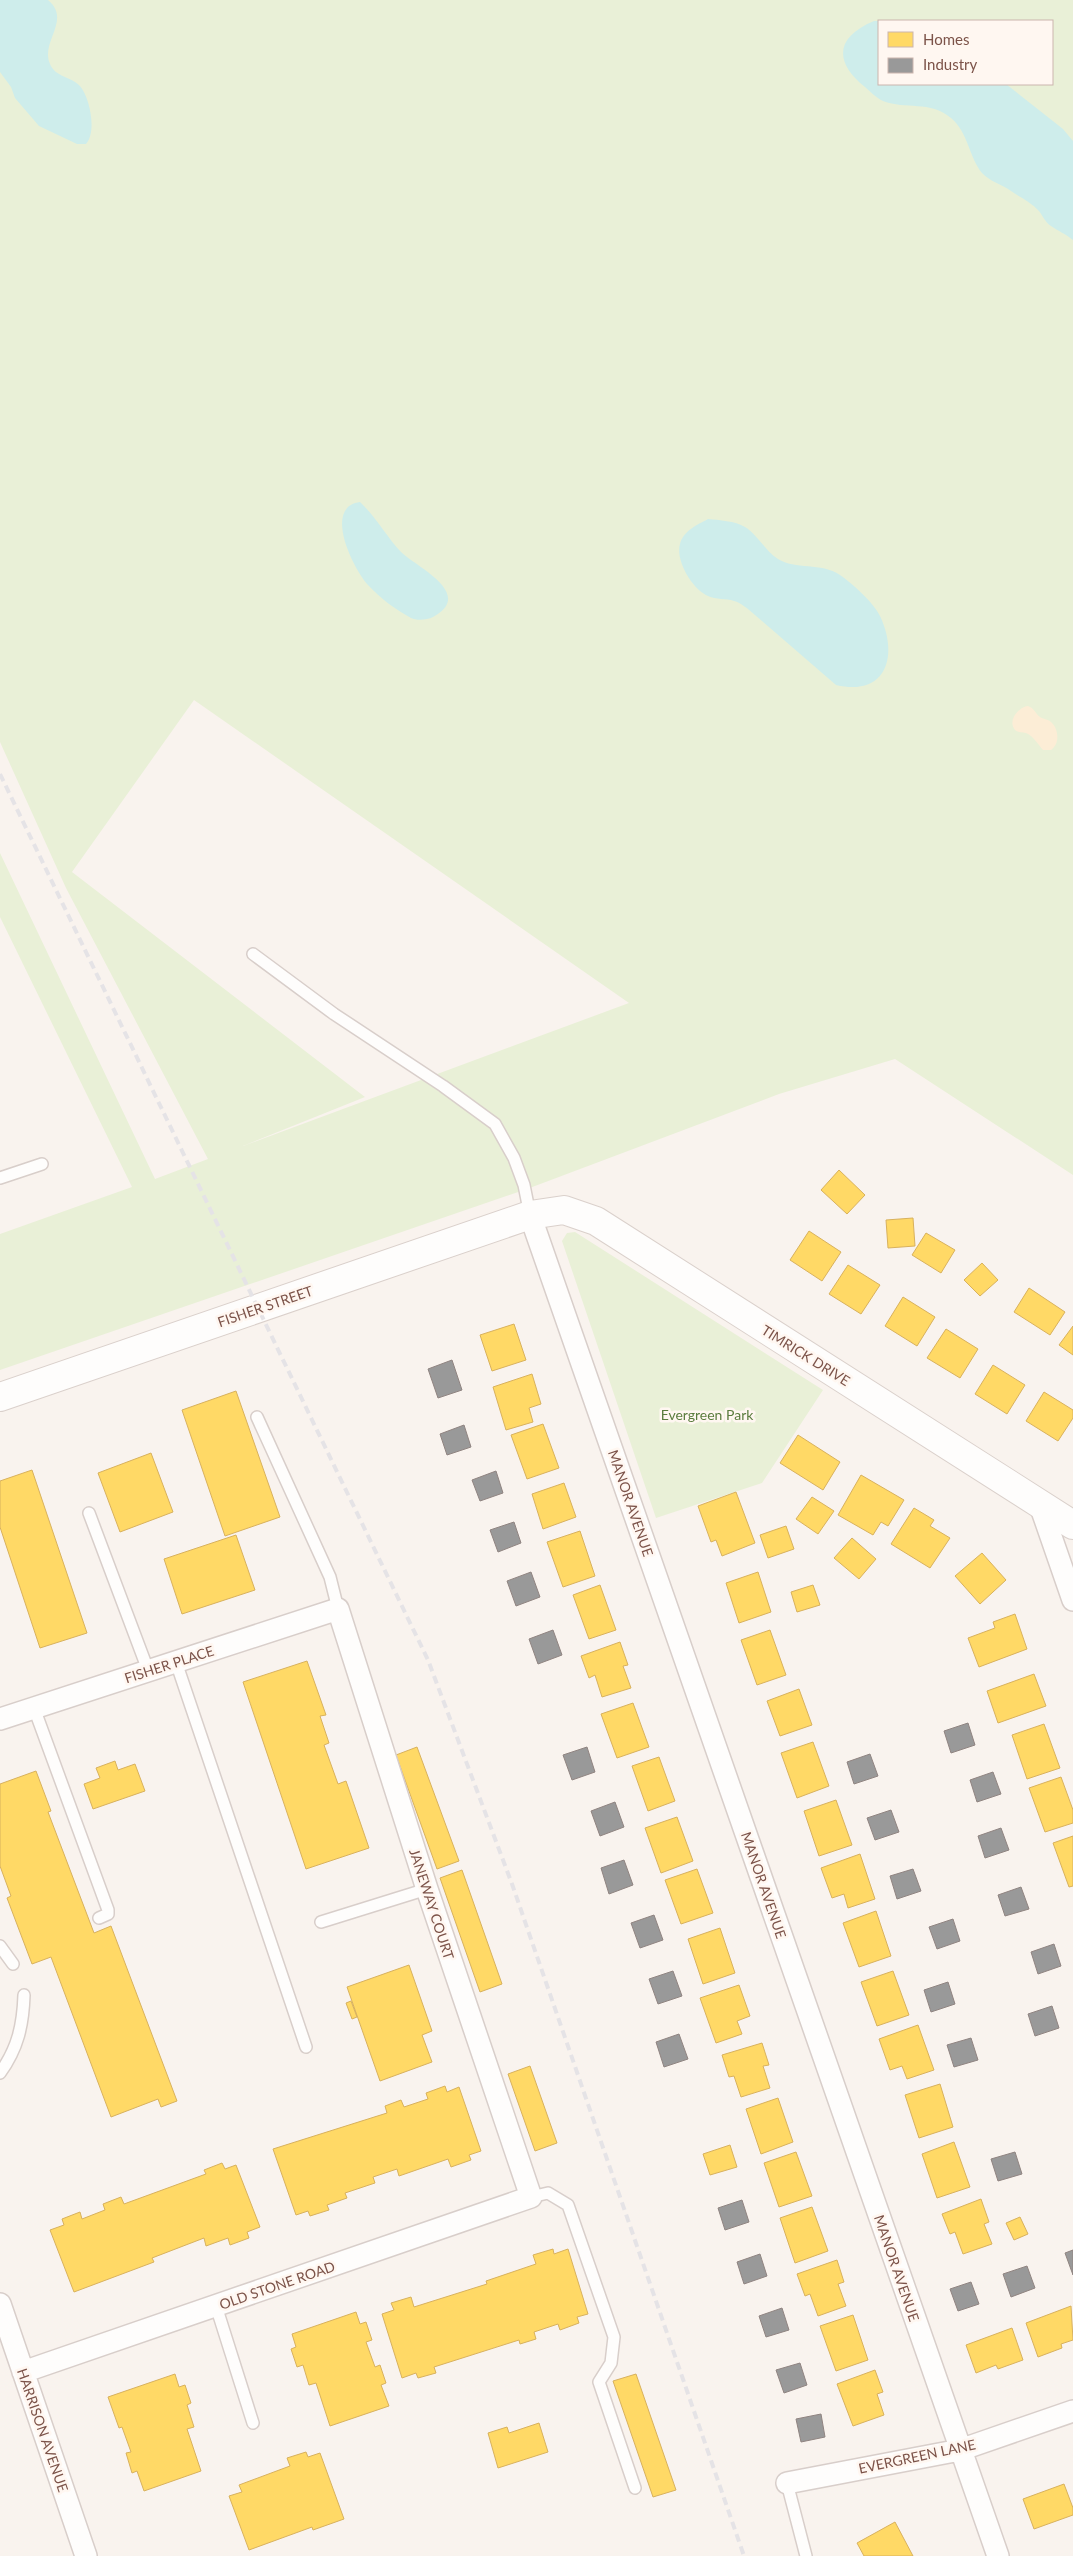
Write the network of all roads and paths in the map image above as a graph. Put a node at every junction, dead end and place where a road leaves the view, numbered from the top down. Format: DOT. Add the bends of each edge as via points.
graph roads {
  1 [pos="253,954"];
  2 [pos="42,1164"];
  3 [pos="0,1178"];
  4 [pos="530,1214"];
  5 [pos="0,1397"];
  6 [pos="257,1416"];
  7 [pos="1039,1502"];
  8 [pos="88,1513"];
  9 [pos="1073,1525"];
  10 [pos="1073,1600"];
  11 [pos="338,1609"];
  12 [pos="176,1662"];
  13 [pos="148,1670"];
  14 [pos="34,1708"];
  15 [pos="0,1719"];
  16 [pos="427,1889"];
  17 [pos="99,1918"];
  18 [pos="321,1922"];
  19 [pos="0,1946"];
  20 [pos="13,1964"];
  21 [pos="24,1995"];
  22 [pos="306,2046"];
  23 [pos="0,2073"];
  24 [pos="531,2197"];
  25 [pos="216,2306"];
  26 [pos="1,2310"];
  27 [pos="23,2372"];
  28 [pos="1073,2411"];
  29 [pos="253,2423"];
  30 [pos="960,2450"];
  31 [pos="787,2483"];
  32 [pos="635,2488"];
  33 [pos="86,2556"];
  34 [pos="806,2556"];
  35 [pos="998,2556"];
  1 -- 4 [label="lane" via="334,1014 495,1124 514,1158"];
  2 -- 3 [label="lane"];
  4 -- 5 [label="street, FISHER STREET"];
  4 -- 7 [label="street, TIMRICK DRIVE" via="564,1210 596,1222"];
  4 -- 30 [label="street, MANOR AVENUE"];
  6 -- 11 [label="lane" via="330,1577"];
  7 -- 9 [label="street, TIMRICK DRIVE"];
  7 -- 10 [label="street"];
  8 -- 13 [label="lane"];
  11 -- 12 [label="street, FISHER PLACE"];
  11 -- 16 [label="street, JANEWAY COURT"];
  12 -- 13 [label="street, FISHER PLACE"];
  12 -- 22 [label="lane"];
  13 -- 14 [label="street, FISHER PLACE"];
  14 -- 15 [label="street, FISHER PLACE"];
  14 -- 17 [label="lane" via="108,1910 108,1914"];
  16 -- 18 [label="lane"];
  16 -- 24 [label="street, JANEWAY COURT"];
  19 -- 20 [label="lane"];
  21 -- 23 [label="lane" via="21,2035 13,2056"];
  24 -- 25 [label="street, OLD STONE ROAD"];
  24 -- 32 [label="lane" via="548,2193 568,2206 614,2337 611,2363 599,2382"];
  25 -- 27 [label="street, OLD STONE ROAD"];
  25 -- 29 [label="lane"];
  26 -- 27 [label="street, HARRISON AVENUE"];
  27 -- 33 [label="street, HARRISON AVENUE"];
  28 -- 30 [label="street, EVERGREEN LANE"];
  30 -- 31 [label="street, EVERGREEN LANE"];
  30 -- 35 [label="street, MANOR AVENUE"];
  31 -- 34 [label="lane"];
}
